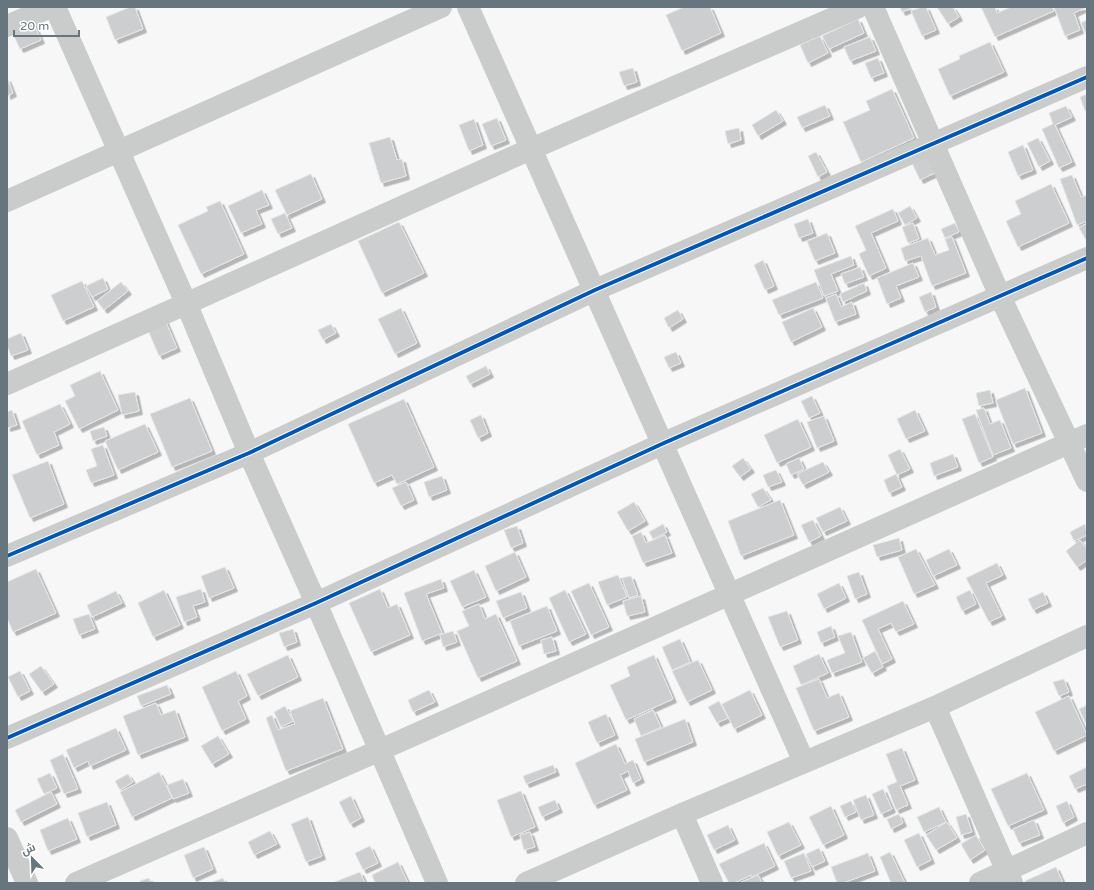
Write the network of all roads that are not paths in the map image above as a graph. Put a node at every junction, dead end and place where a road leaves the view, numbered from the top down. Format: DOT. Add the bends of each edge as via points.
graph roads {
  1 [pos="51,7"];
  2 [pos="55,7"];
  3 [pos="441,7"];
  4 [pos="468,7"];
  5 [pos="859,7"];
  6 [pos="873,7"];
  7 [pos="7,26"];
  8 [pos="1087,77"];
  9 [pos="932,145"];
  10 [pos="531,149"];
  11 [pos="118,151"];
  12 [pos="7,201"];
  13 [pos="1087,258"];
  14 [pos="595,290"];
  15 [pos="1000,296"];
  16 [pos="186,304"];
  17 [pos="7,384"];
  18 [pos="1078,439"];
  19 [pos="664,443"];
  20 [pos="249,454"];
  21 [pos="1087,481"];
  22 [pos="7,556"];
  23 [pos="730,595"];
  24 [pos="316,603"];
  25 [pos="1087,636"];
  26 [pos="935,707"];
  27 [pos="7,738"];
  28 [pos="378,751"];
  29 [pos="804,762"];
  30 [pos="682,814"];
  31 [pos="1087,833"];
  32 [pos="7,838"];
  33 [pos="1009,877"];
  34 [pos="27,883"];
  35 [pos="76,883"];
  36 [pos="436,883"];
  37 [pos="526,883"];
  38 [pos="712,883"];
  39 [pos="980,883"];
  1 -- 7 [label="street"];
  2 -- 11 [label="street"];
  3 -- 11 [label="street"];
  4 -- 10 [label="street"];
  5 -- 10 [label="street"];
  6 -- 9 [label="street"];
  8 -- 9 [label="street"];
  9 -- 14 [label="street"];
  9 -- 15 [label="street"];
  10 -- 14 [label="street"];
  10 -- 16 [label="street"];
  11 -- 12 [label="street"];
  11 -- 16 [label="street"];
  13 -- 15 [label="street"];
  14 -- 19 [label="street"];
  14 -- 20 [label="street"];
  15 -- 18 [label="street"];
  15 -- 19 [label="street"];
  16 -- 17 [label="street"];
  16 -- 20 [label="street"];
  18 -- 21 [label="street"];
  18 -- 23 [label="street"];
  19 -- 23 [label="street"];
  19 -- 24 [label="street"];
  20 -- 22 [label="street"];
  20 -- 24 [label="street"];
  23 -- 28 [label="street"];
  23 -- 29 [label="street"];
  24 -- 27 [label="street"];
  24 -- 28 [label="street"];
  25 -- 26 [label="street"];
  26 -- 29 [label="street"];
  26 -- 33 [label="street"];
  28 -- 35 [label="street"];
  28 -- 36 [label="street"];
  29 -- 30 [label="street"];
  30 -- 37 [label="street"];
  30 -- 38 [label="street"];
  31 -- 33 [label="street"];
  32 -- 34 [label="street"];
  33 -- 39 [label="street"];
}
